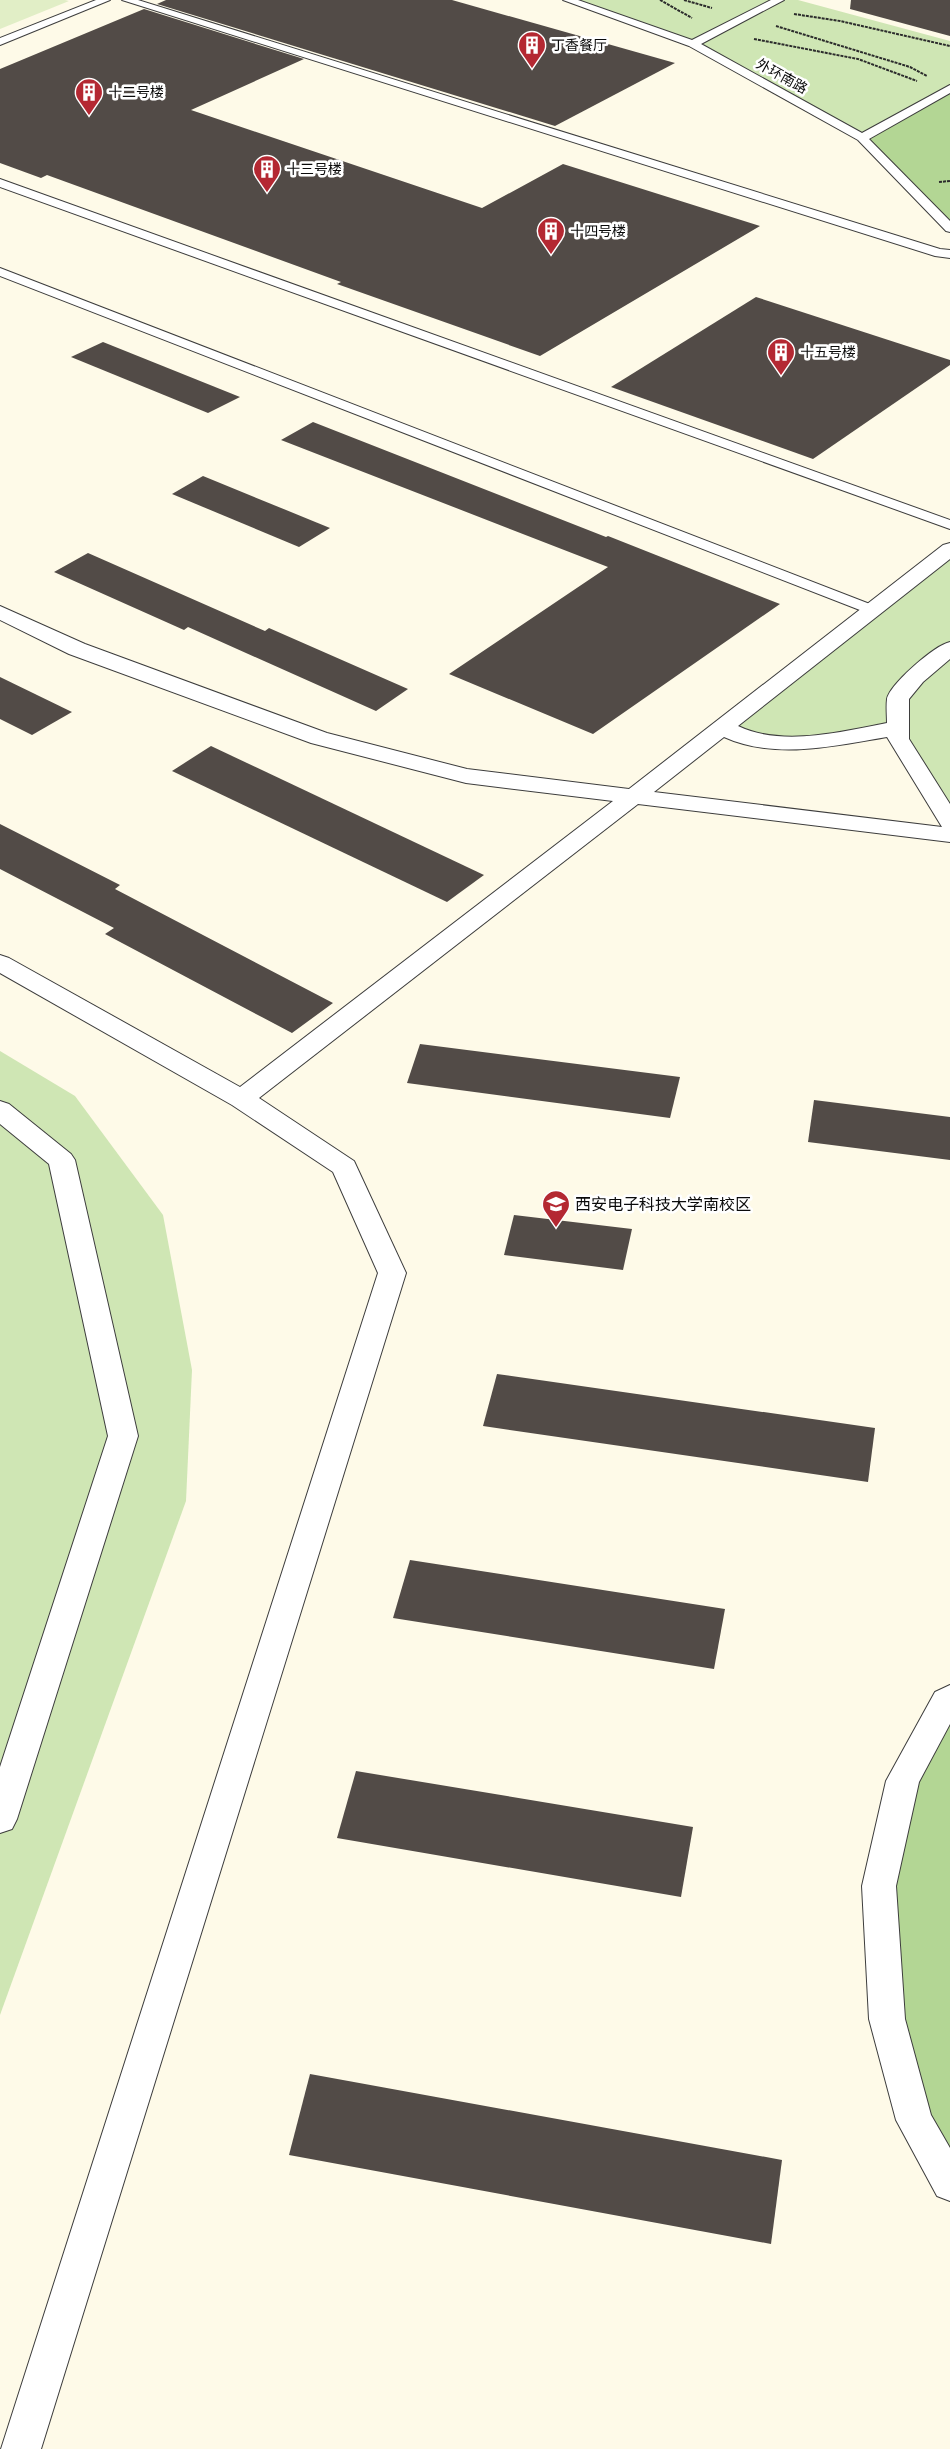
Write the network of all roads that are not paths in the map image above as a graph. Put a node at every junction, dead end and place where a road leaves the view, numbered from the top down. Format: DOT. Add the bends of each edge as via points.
graph roads {
  1 [pos="105,0"];
  2 [pos="127,0"];
  3 [pos="568,0"];
  4 [pos="779,0"];
  5 [pos="0,42"];
  6 [pos="693,44"];
  7 [pos="947,90"];
  8 [pos="862,138"];
  9 [pos="0,183"];
  10 [pos="950,228"];
  11 [pos="950,254"];
  12 [pos="0,272"];
  13 [pos="950,525"];
  14 [pos="950,549"];
  15 [pos="870,609"];
  16 [pos="0,612"];
  17 [pos="950,648"];
  18 [pos="722,727"];
  19 [pos="898,728"];
  20 [pos="633,797"];
  21 [pos="950,822"];
  22 [pos="950,835"];
  23 [pos="0,963"];
  24 [pos="241,1099"];
  25 [pos="0,1110"];
  26 [pos="950,1698"];
  27 [pos="0,1819"];
  28 [pos="950,2184"];
  29 [pos="21,2449"];
  1 -- 5 [label="lane"];
  2 -- 11 [label="lane"];
  3 -- 6 [label="lane, 外环南路"];
  4 -- 6 [label="lane"];
  6 -- 8 [label="lane, 外环南路"];
  7 -- 8 [label="lane"];
  8 -- 10 [label="lane, 外环南路"];
  9 -- 13 [label="lane"];
  12 -- 15 [label="lane"];
  14 -- 15 [label="street"];
  15 -- 18 [label="street"];
  16 -- 20 [label="street" via="77,649 319,738 466,776"];
  17 -- 19 [label="street" via="915,677 898,698"];
  18 -- 19 [label="street" via="743,737 765,742 853,736"];
  18 -- 20 [label="street"];
  19 -- 21 [label="street" via="898,739"];
  20 -- 22 [label="street"];
  20 -- 24 [label="street"];
  23 -- 24 [label="street"];
  24 -- 29 [label="street" via="344,1168 392,1273"];
  25 -- 27 [label="street" via="62,1160 123,1436"];
  26 -- 28 [label="street" via="903,1781 880,1886 886,2019 914,2120"];
}
